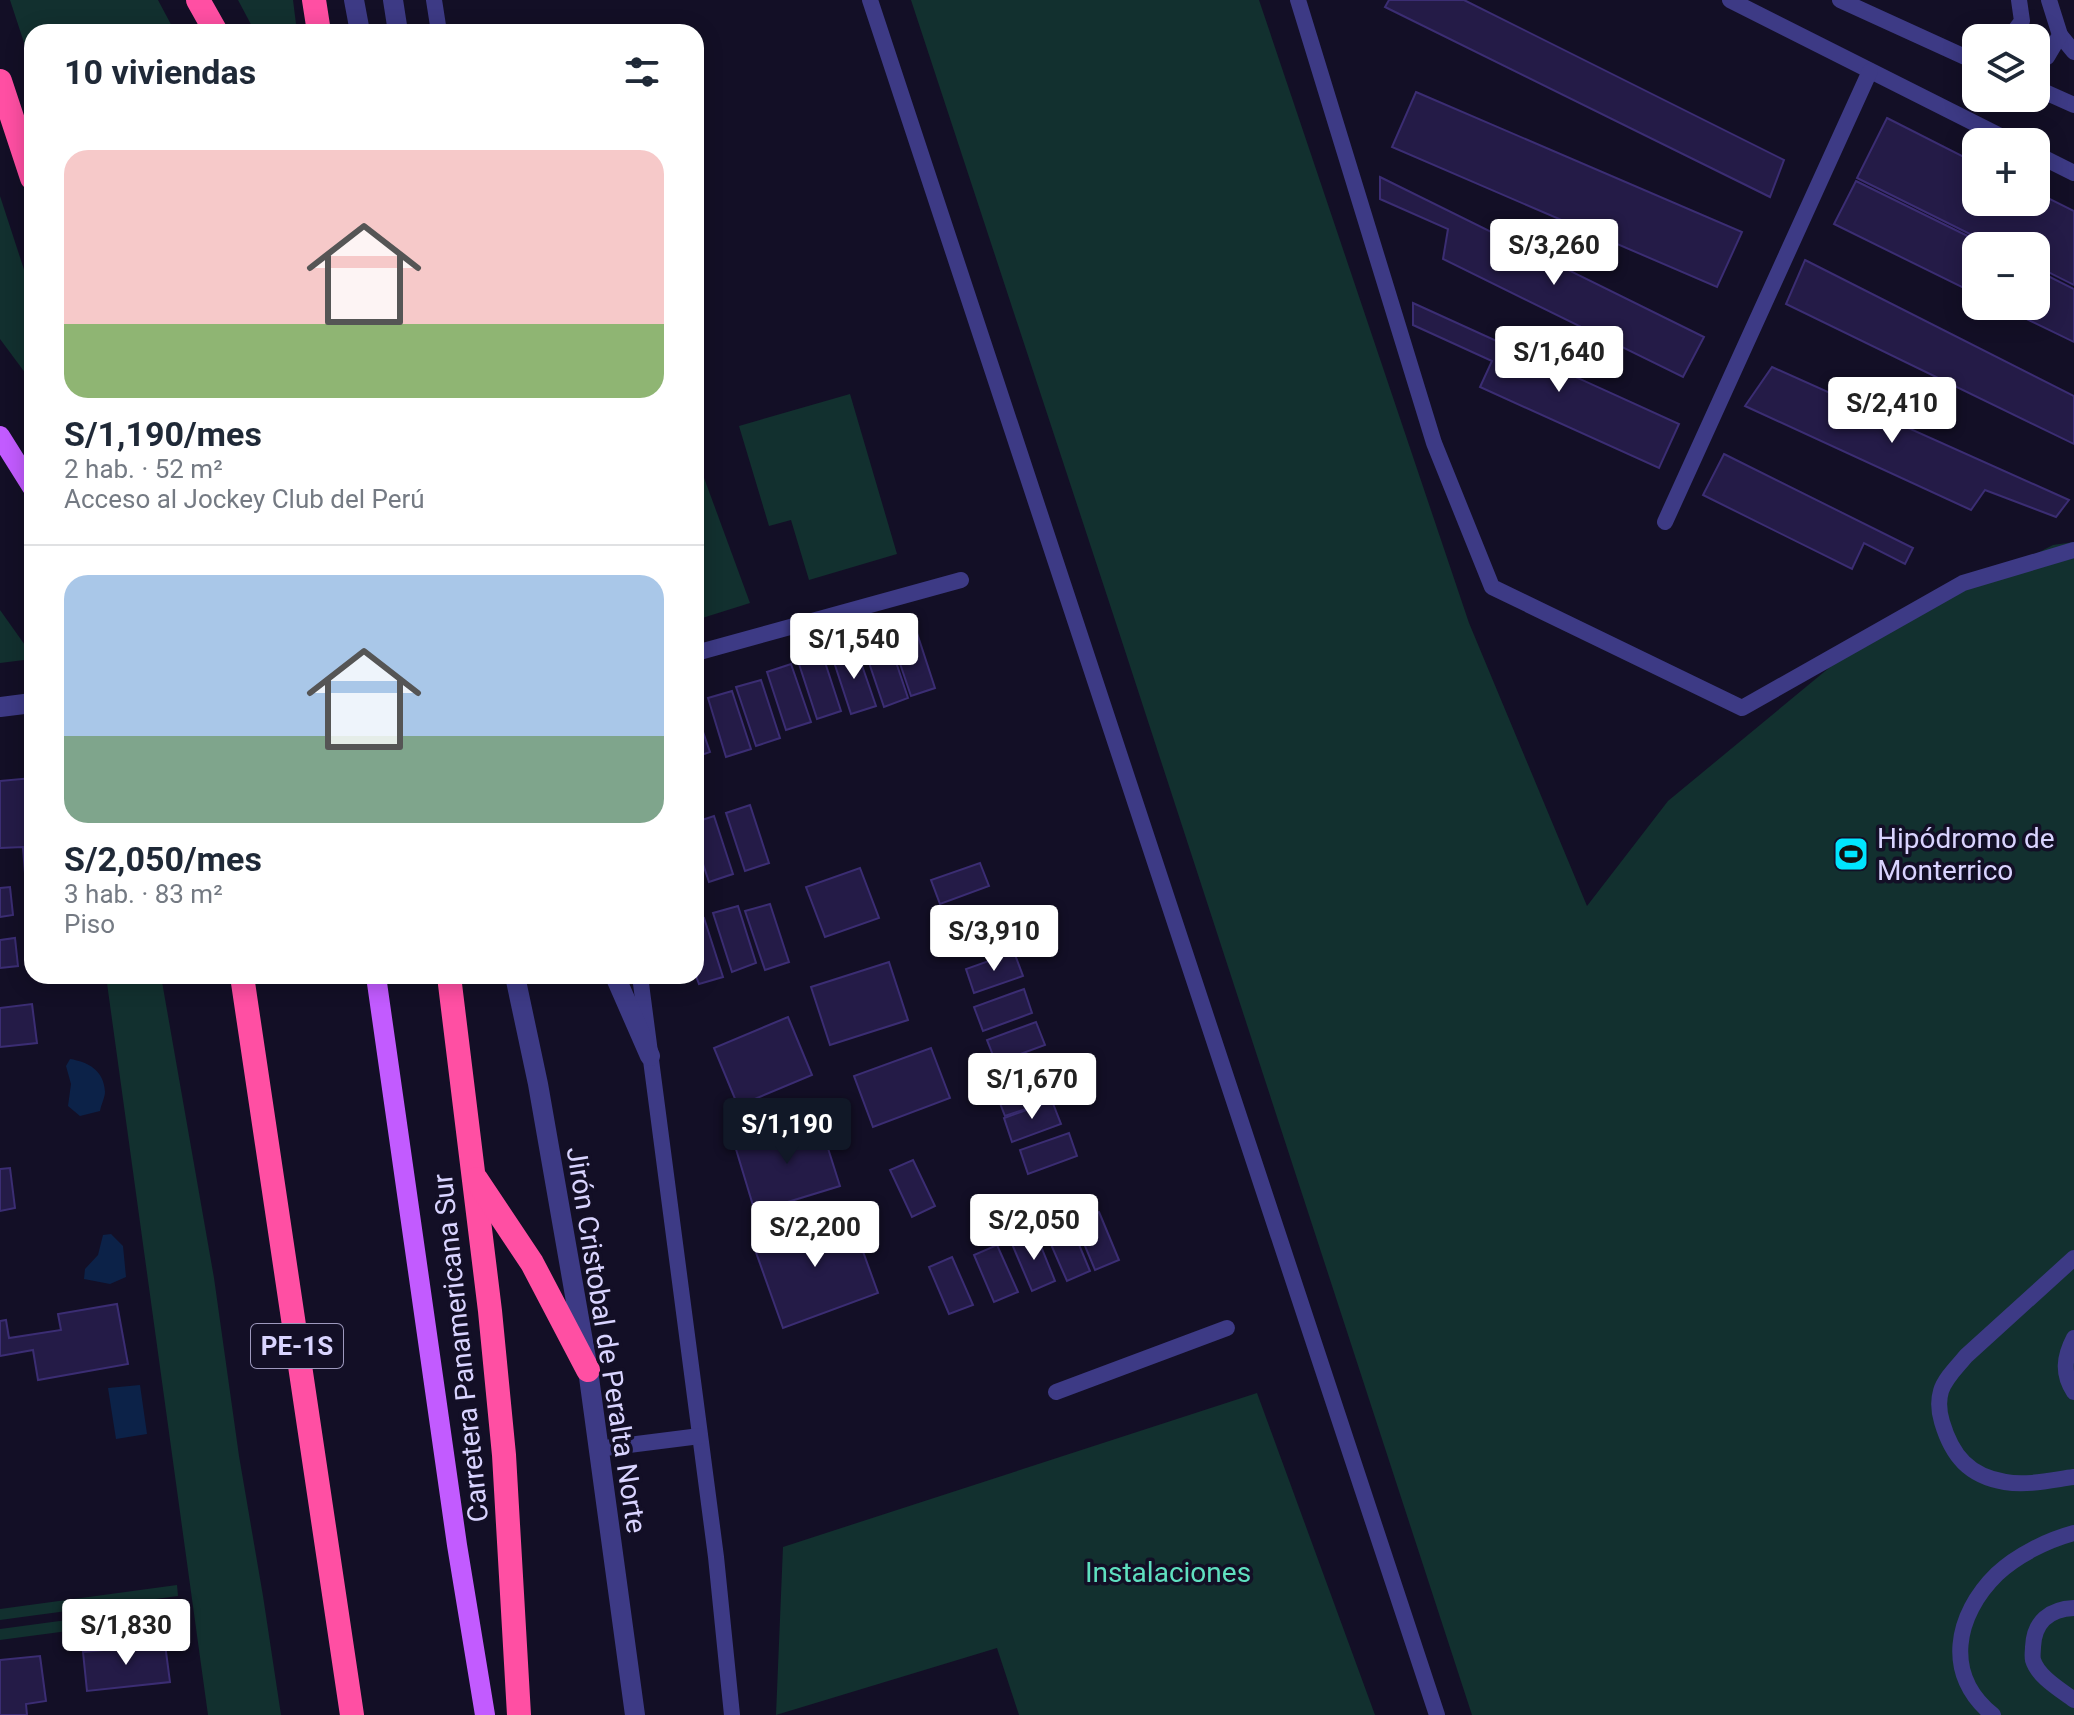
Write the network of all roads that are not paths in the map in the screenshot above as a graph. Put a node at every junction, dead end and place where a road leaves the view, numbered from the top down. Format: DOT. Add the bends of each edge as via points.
graph roads {
  1 [pos="198,0"];
  2 [pos="314,0"];
  3 [pos="354,0"];
  4 [pos="393,0"];
  5 [pos="434,0"];
  6 [pos="870,0"];
  7 [pos="1298,0"];
  8 [pos="1730,0"];
  9 [pos="1840,0"];
  10 [pos="2019,0"];
  11 [pos="2049,0"];
  12 [pos="212,24"];
  13 [pos="318,24"];
  14 [pos="358,24"];
  15 [pos="397,24"];
  16 [pos="438,24"];
  17 [pos="2020,24"];
  18 [pos="2060,35"];
  19 [pos="2050,52"];
  20 [pos="2074,52"];
  21 [pos="1962,56"];
  22 [pos="1870,71"];
  23 [pos="0,81"];
  24 [pos="2050,94"];
  25 [pos="2074,105"];
  26 [pos="1984,128"];
  27 [pos="24,154"];
  28 [pos="2050,161"];
  29 [pos="2074,173"];
  30 [pos="0,436"];
  31 [pos="24,474"];
  32 [pos="1665,522"];
  33 [pos="2074,550"];
  34 [pos="961,580"];
  35 [pos="704,651"];
  36 [pos="24,704"];
  37 [pos="0,707"];
  38 [pos="243,984"];
  39 [pos="377,984"];
  40 [pos="450,984"];
  41 [pos="517,984"];
  42 [pos="618,984"];
  43 [pos="641,984"];
  44 [pos="650,1056"];
  45 [pos="474,1175"];
  46 [pos="2074,1258"];
  47 [pos="1227,1328"];
  48 [pos="2074,1338"];
  49 [pos="588,1370"];
  50 [pos="1056,1392"];
  51 [pos="2074,1392"];
  52 [pos="700,1436"];
  53 [pos="597,1449"];
  54 [pos="2074,1477"];
  55 [pos="2074,1533"];
  56 [pos="2074,1608"];
  57 [pos="2074,1700"];
  58 [pos="352,1715"];
  59 [pos="485,1715"];
  60 [pos="519,1715"];
  61 [pos="635,1715"];
  62 [pos="732,1715"];
  63 [pos="1437,1715"];
  64 [pos="1993,1715"];
  1 -- 12 [label="highway"];
  2 -- 13 [label="highway"];
  3 -- 14 [label="street"];
  4 -- 15 [label="street"];
  5 -- 16 [label="lane"];
  6 -- 63 [label="lane"];
  7 -- 33 [label="lane" via="1434,443 1492,587 1742,708 1963,583"];
  8 -- 22 [label="lane"];
  9 -- 21 [label="lane"];
  10 -- 17 [label="lane"];
  11 -- 18 [label="lane"];
  18 -- 19 [label="lane"];
  18 -- 20 [label="lane"];
  22 -- 26 [label="lane"];
  22 -- 32 [label="lane"];
  23 -- 27 [label="highway"];
  24 -- 25 [label="lane"];
  28 -- 29 [label="lane"];
  30 -- 31 [label="main road"];
  34 -- 35 [label="lane"];
  36 -- 37 [label="street"];
  38 -- 58 [label="highway, PE-1S"];
  39 -- 59 [label="main road"];
  40 -- 45 [label="highway, Carretera Panamericana Sur"];
  41 -- 49 [label="street, Jirón Cristobal de Peralta Norte"];
  42 -- 44 [label="street"];
  43 -- 44 [label="lane"];
  44 -- 52 [label="lane"];
  45 -- 49 [label="highway" via="532,1263"];
  45 -- 60 [label="highway, Carretera Panamericana Sur" via="504,1455"];
  46 -- 54 [label="lane" via="1966,1356 1941,1390 1939,1411 1953,1451 1968,1468 2007,1482"];
  47 -- 50 [label="lane"];
  48 -- 51 [label="lane" via="2064,1368"];
  49 -- 53 [label="street, Jirón Cristobal de Peralta Norte"];
  52 -- 53 [label="lane"];
  52 -- 62 [label="lane"];
  53 -- 61 [label="street, Jirón Cristobal de Peralta Norte"];
  55 -- 64 [label="lane" via="2054,1539 1998,1573 1968,1614 1960,1639 1965,1680"];
  56 -- 57 [label="lane" via="2059,1609 2039,1623 2033,1660"];
}
